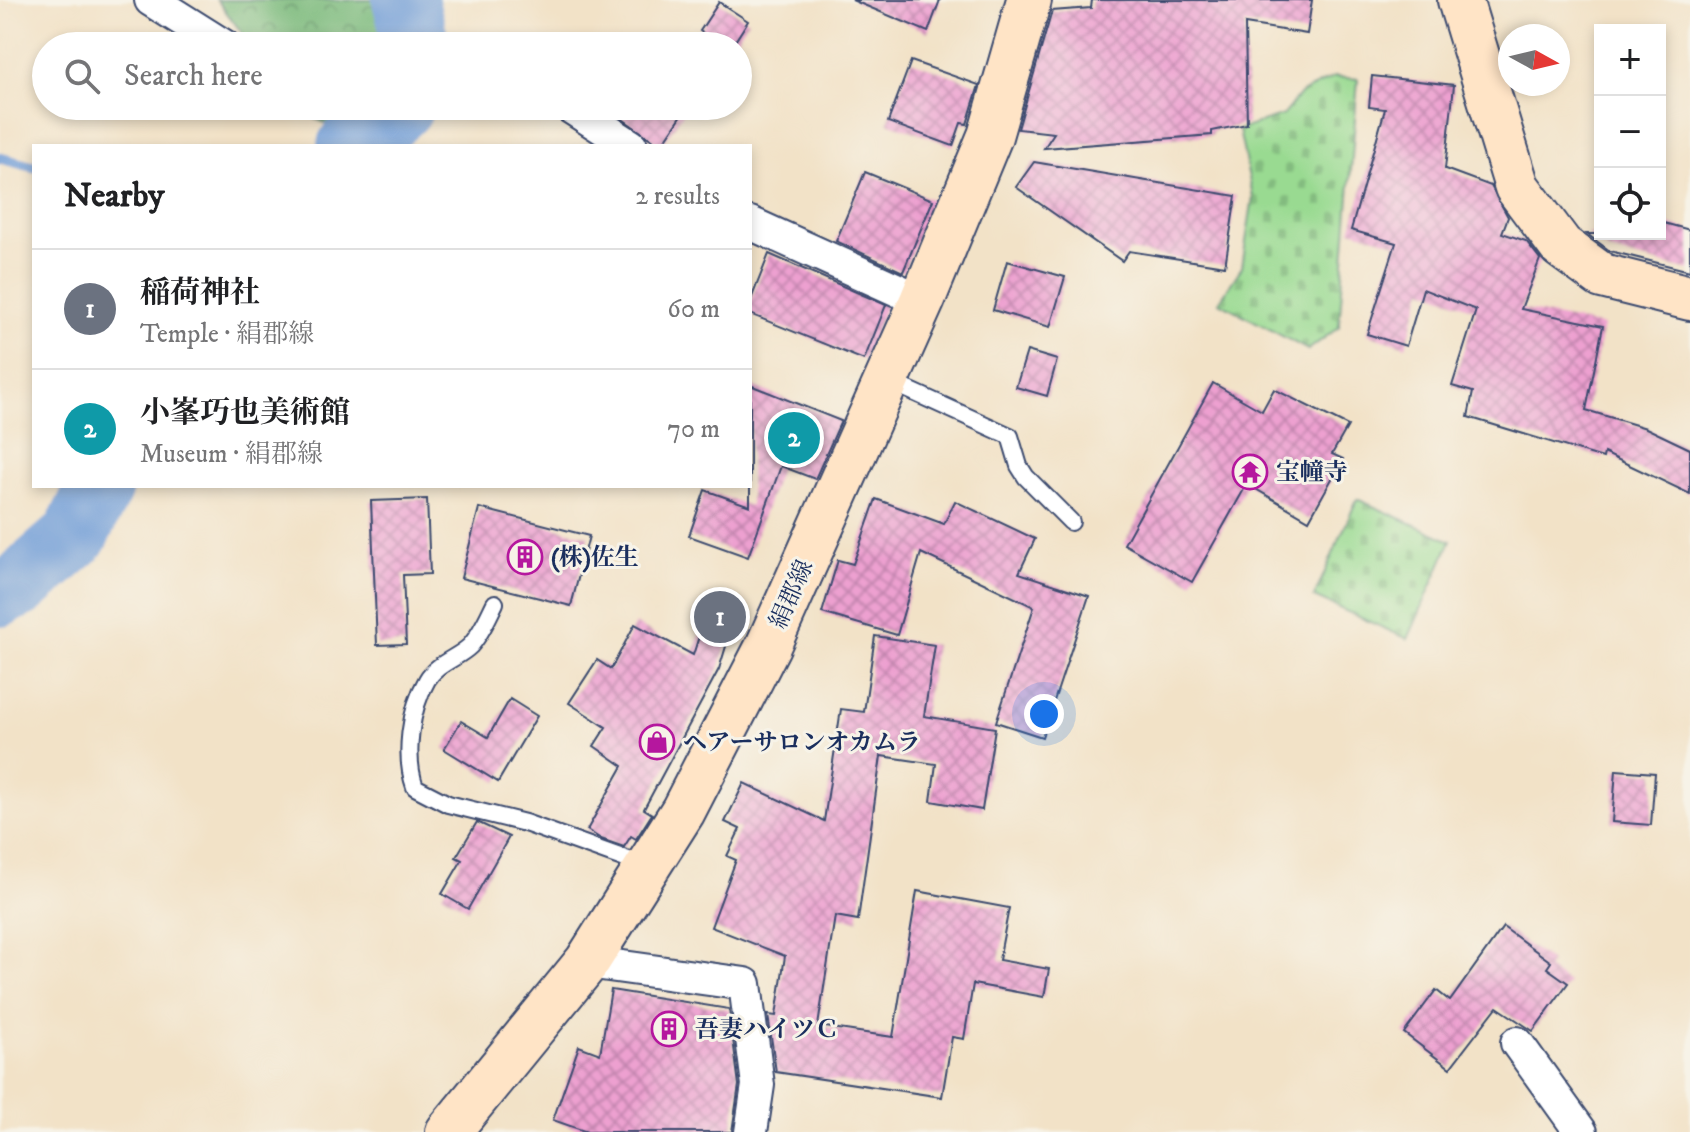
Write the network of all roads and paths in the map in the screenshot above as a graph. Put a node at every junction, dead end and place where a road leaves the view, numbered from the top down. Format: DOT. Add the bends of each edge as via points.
graph roads {
  1 [pos="151,0"];
  2 [pos="1029,0"];
  3 [pos="1460,0"];
  4 [pos="202,32"];
  5 [pos="591,120"];
  6 [pos="628,144"];
  7 [pos="752,224"];
  8 [pos="1690,298"];
  9 [pos="922,301"];
  10 [pos="887,380"];
  11 [pos="1071,522"];
  12 [pos="495,603"];
  13 [pos="647,867"];
  14 [pos="587,962"];
  15 [pos="1517,1043"];
  16 [pos="448,1132"];
  17 [pos="751,1132"];
  18 [pos="1581,1132"];
  1 -- 4 [label="street"];
  2 -- 9 [label="main road, 絹郡線" via="990,136"];
  3 -- 8 [label="main road" via="1517,187 1561,246 1602,276"];
  5 -- 6 [label="street"];
  7 -- 9 [label="street"];
  9 -- 10 [label="main road, 絹郡線"];
  10 -- 11 [label="lane" via="1010,436 1026,477"];
  10 -- 13 [label="main road, 絹郡線" via="768,646 683,811"];
  12 -- 13 [label="lane" via="469,647 427,679 411,731 409,771 415,787 448,804 525,823"];
  13 -- 14 [label="main road, 絹郡線"];
  14 -- 16 [label="main road, 絹郡線"];
  14 -- 17 [label="street" via="745,984 758,1085"];
  15 -- 18 [label="street"];
}
